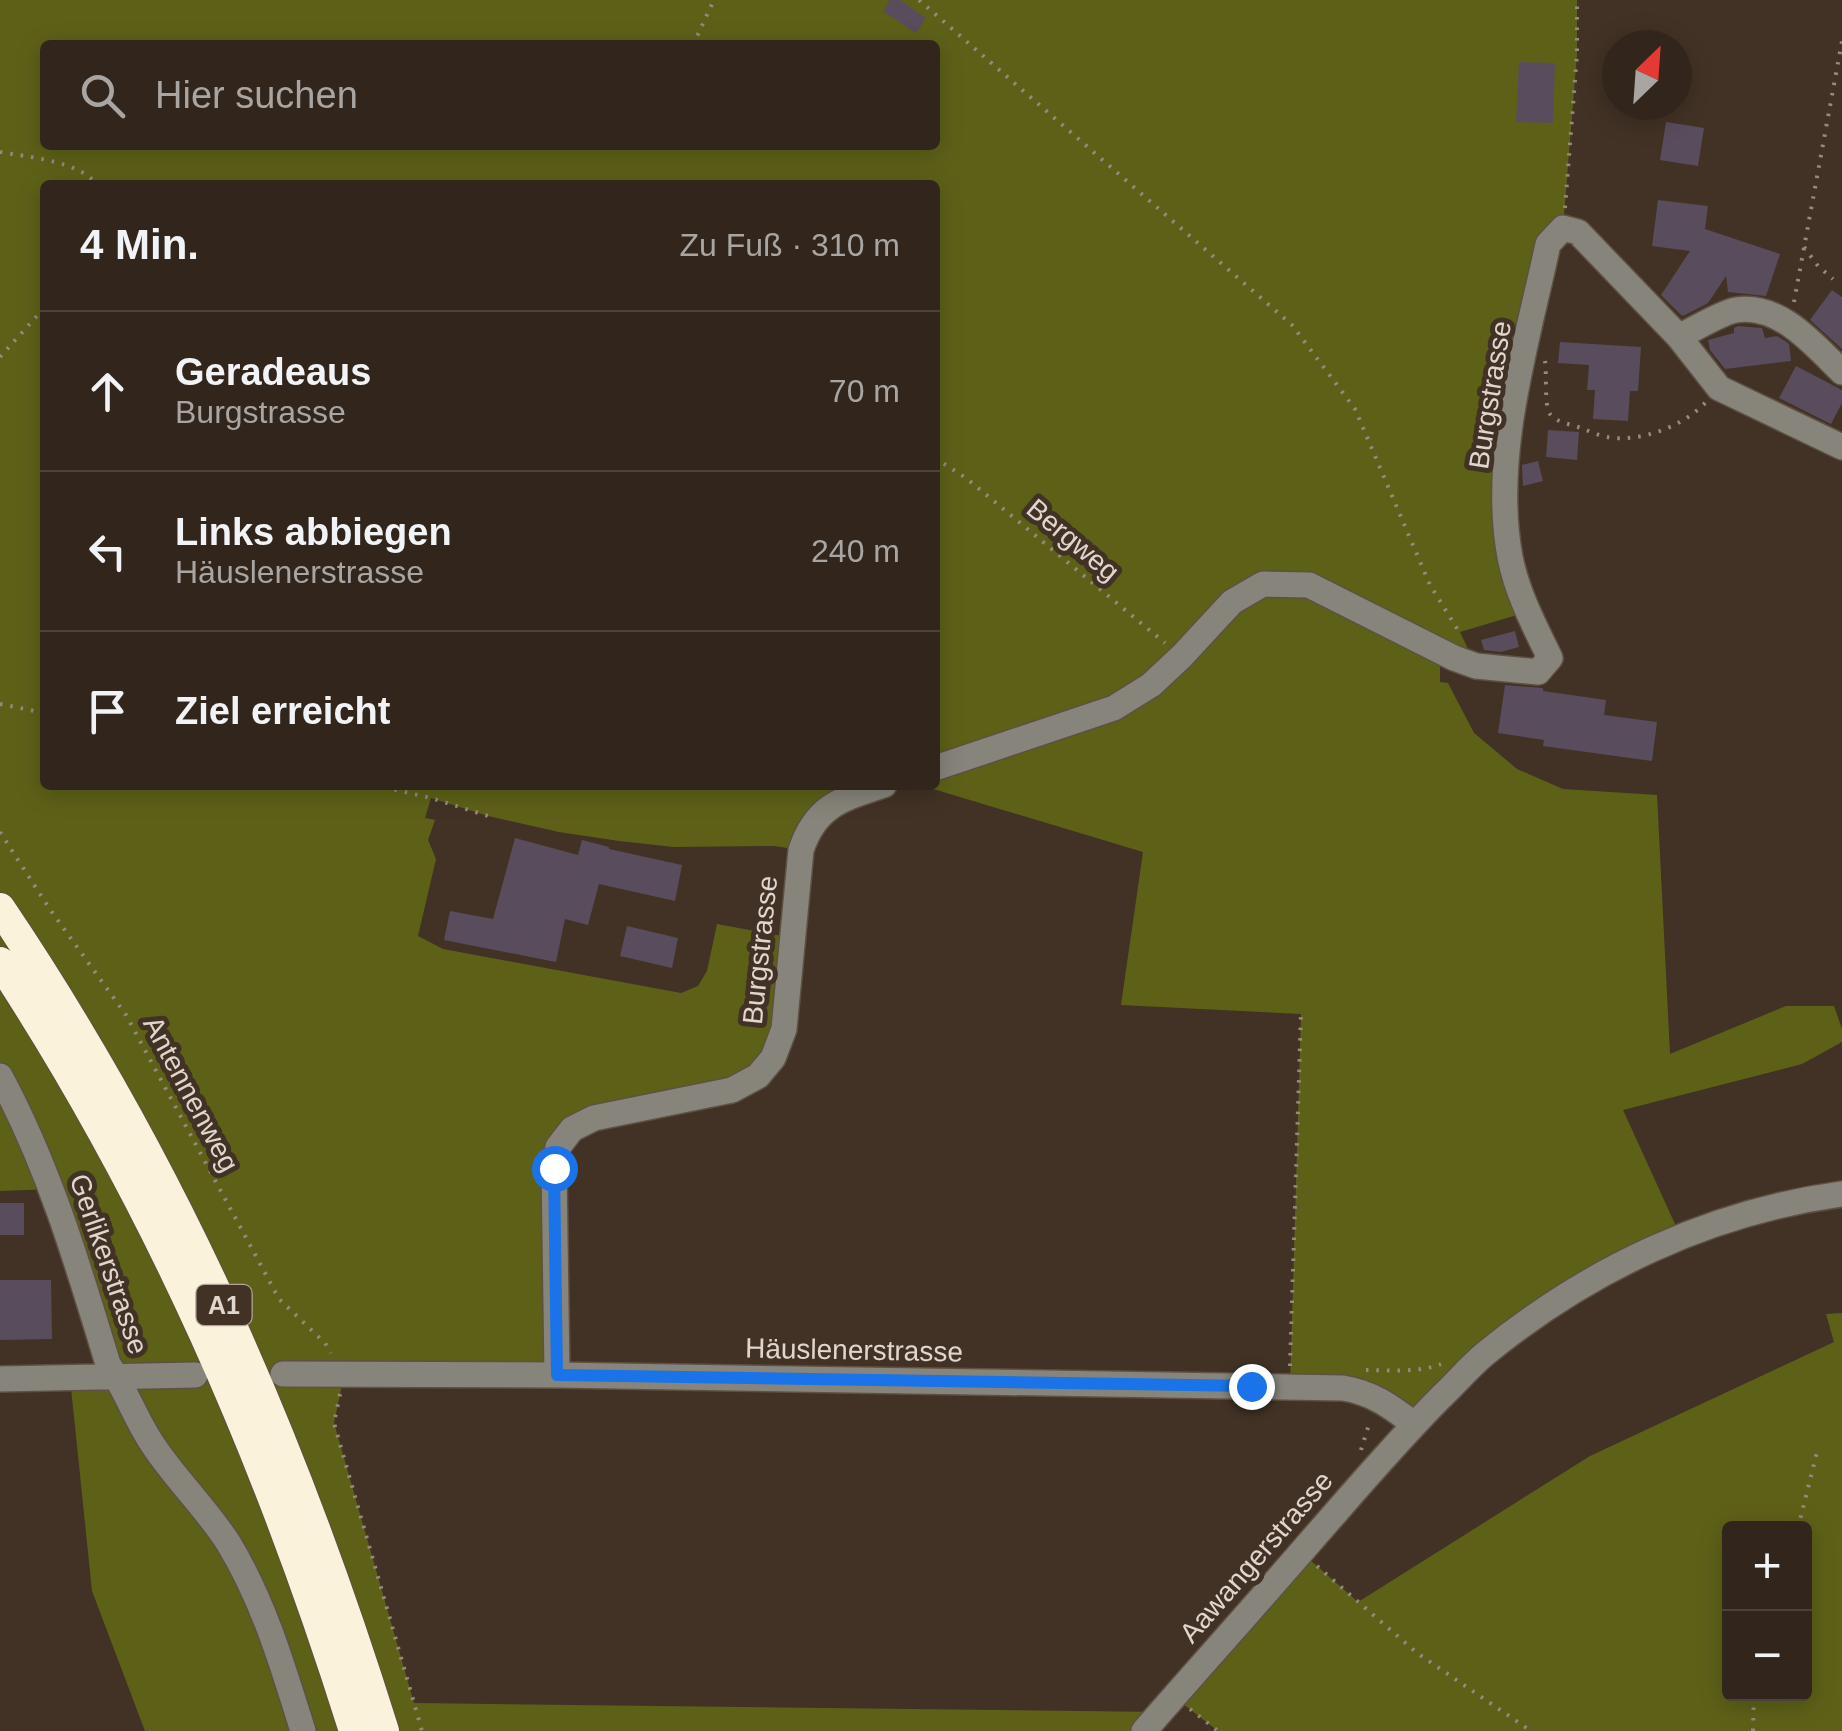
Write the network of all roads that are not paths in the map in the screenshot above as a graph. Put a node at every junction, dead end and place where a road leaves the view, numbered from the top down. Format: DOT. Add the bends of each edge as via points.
graph roads {
  1 [pos="1678,337"];
  2 [pos="1842,372"];
  3 [pos="1842,447"];
  4 [pos="940,766"];
  5 [pos="869,790"];
  6 [pos="0,908"];
  7 [pos="0,962"];
  8 [pos="0,1076"];
  9 [pos="1842,1194"];
  10 [pos="283,1374"];
  11 [pos="195,1375"];
  12 [pos="557,1375"];
  13 [pos="118,1378"];
  14 [pos="0,1380"];
  15 [pos="1414,1424"];
  16 [pos="304,1731"];
  17 [pos="354,1731"];
  18 [pos="384,1731"];
  19 [pos="1144,1731"];
  1 -- 2 [label="street" via="1735,310 1764,312 1786,320"];
  1 -- 3 [label="street" via="1719,388"];
  1 -- 4 [label="street, Burgstrasse" via="1578,232 1563,228 1548,244 1510,423 1504,506 1510,559 1550,658 1538,672 1476,666 1308,585 1263,584 1232,602 1152,685 1114,708"];
  5 -- 12 [label="street, Burgstrasse" via="822,812 808,830 784,1029 758,1076 732,1090 594,1118 572,1129 558,1147"];
  6 -- 18 [label="highway, A1" via="122,1105 217,1290 318,1531"];
  7 -- 17 [label="highway, A1" via="108,1142 196,1315 278,1507"];
  8 -- 13 [label="street, Gerlikerstrasse" via="52,1188"];
  9 -- 15 [label="street, Aawangerstrasse" via="1742,1214 1614,1266 1484,1355"];
  10 -- 12 [label="street, Häuslenerstrasse"];
  11 -- 13 [label="street"];
  12 -- 15 [label="street, Häuslenerstrasse" via="1343,1388 1366,1392"];
  13 -- 14 [label="street"];
  13 -- 16 [label="street, Gerlikerstrasse" via="152,1443 227,1541 256,1592"];
  15 -- 19 [label="street, Aawangerstrasse"];
}
